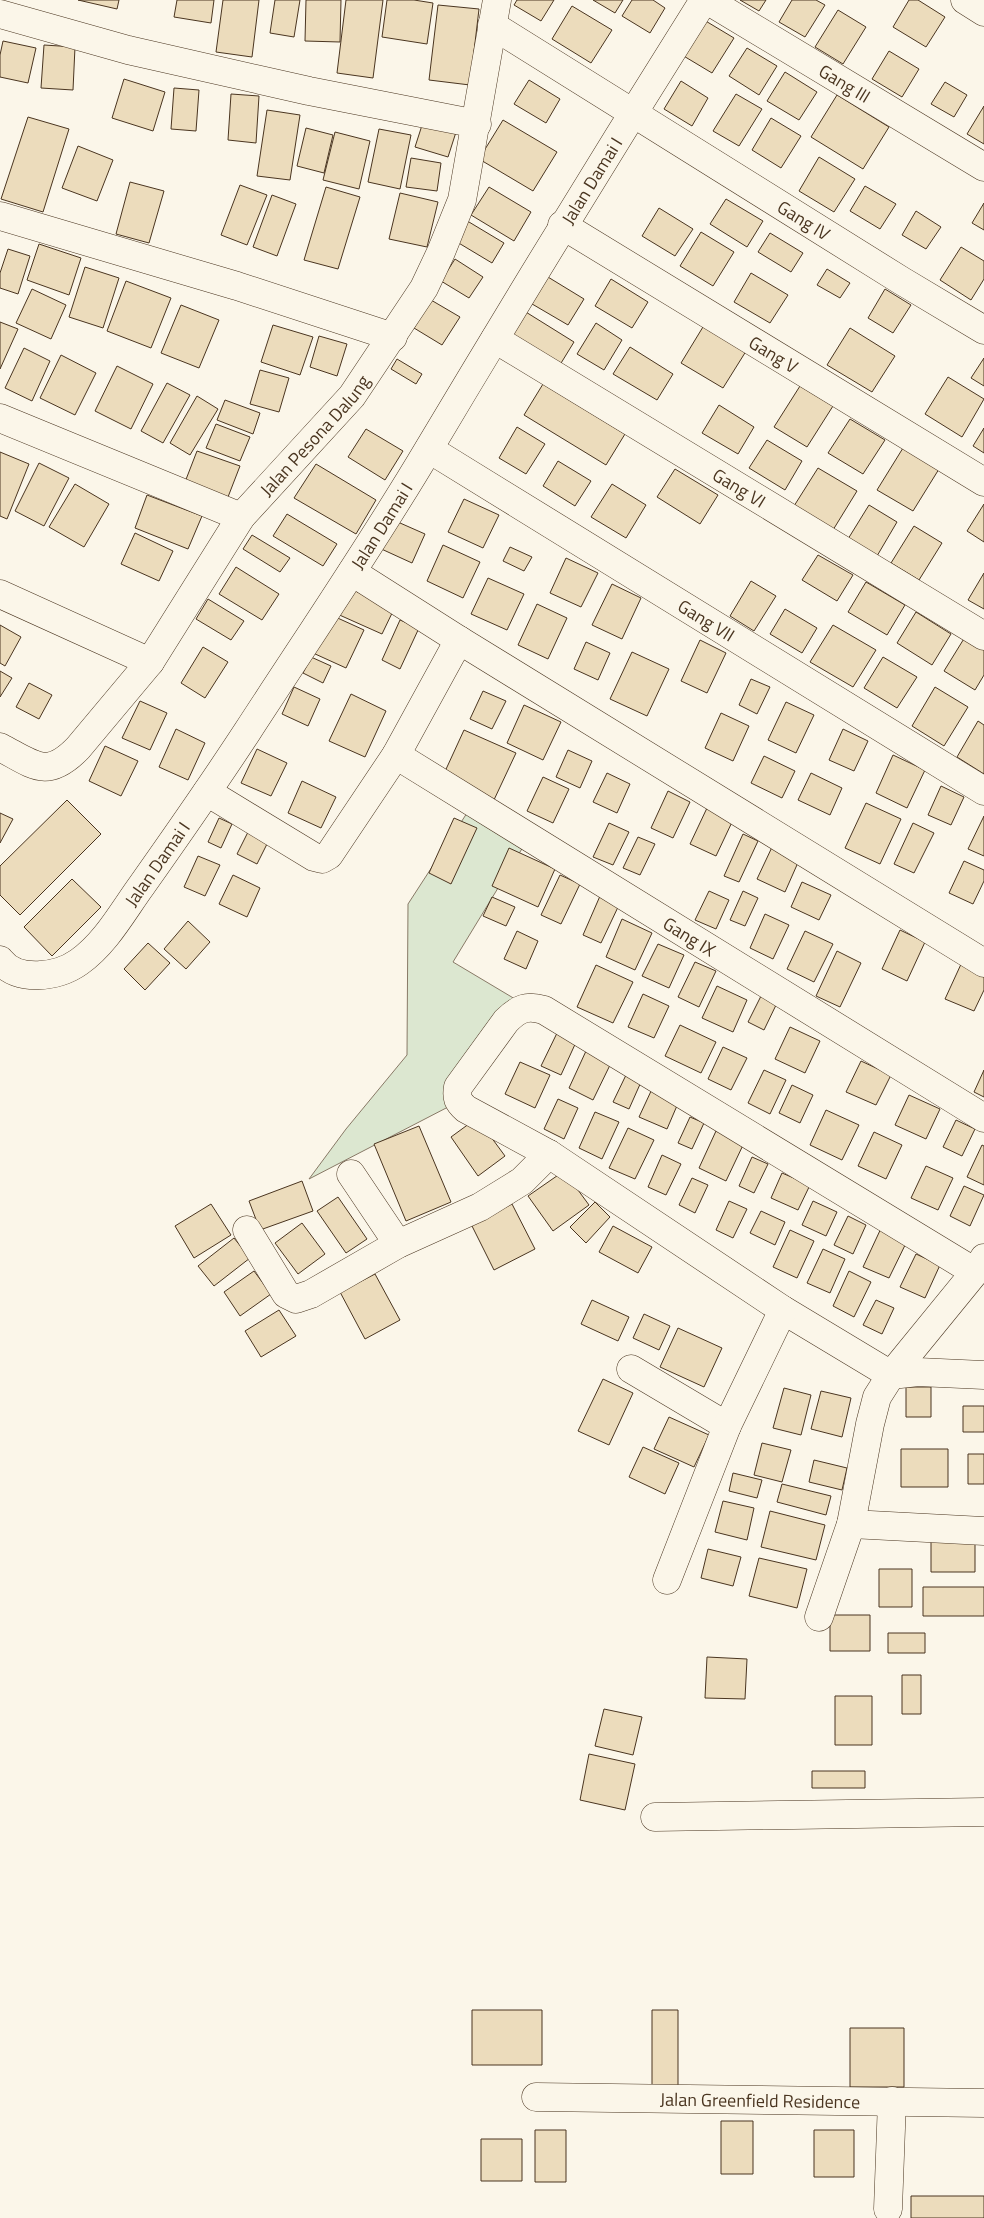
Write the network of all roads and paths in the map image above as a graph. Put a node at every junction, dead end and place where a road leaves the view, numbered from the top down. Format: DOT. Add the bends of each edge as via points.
graph roads {
  1 [pos="706,0"];
  2 [pos="965,0"];
  3 [pos="494,12"];
  4 [pos="984,12"];
  5 [pos="0,14"];
  6 [pos="628,110"];
  7 [pos="477,124"];
  8 [pos="984,167"];
  9 [pos="0,216"];
  10 [pos="562,226"];
  11 [pos="984,330"];
  12 [pos="393,337"];
  13 [pos="495,339"];
  14 [pos="0,418"];
  15 [pos="429,449"];
  16 [pos="984,482"];
  17 [pos="241,518"];
  18 [pos="352,572"];
  19 [pos="0,594"];
  20 [pos="984,636"];
  21 [pos="459,640"];
  22 [pos="150,662"];
  23 [pos="0,747"];
  24 [pos="396,755"];
  25 [pos="984,791"];
  26 [pos="207,792"];
  27 [pos="0,960"];
  28 [pos="984,963"];
  29 [pos="984,1118"];
  30 [pos="549,1154"];
  31 [pos="351,1174"];
  32 [pos="247,1230"];
  33 [pos="398,1244"];
  34 [pos="979,1265"];
  35 [pos="783,1310"];
  36 [pos="631,1368"];
  37 [pos="891,1375"];
  38 [pos="984,1375"];
  39 [pos="727,1426"];
  40 [pos="851,1524"];
  41 [pos="984,1531"];
  42 [pos="667,1580"];
  43 [pos="819,1617"];
  44 [pos="984,1812"];
  45 [pos="655,1818"];
  46 [pos="536,2097"];
  47 [pos="892,2101"];
  48 [pos="984,2102"];
  49 [pos="888,2209"];
  1 -- 6 [label="street, Jalan Damai I"];
  1 -- 8 [label="street, Gang III"];
  2 -- 4 [label="street"];
  3 -- 6 [label="street, Gang IV"];
  3 -- 7 [label="street, Jalan Pesona Dalung"];
  5 -- 7 [label="street" via="138,52 309,91"];
  6 -- 10 [label="street, Jalan Damai I"];
  6 -- 11 [label="street, Gang IV"];
  7 -- 12 [label="street, Jalan Pesona Dalung" via="464,192 455,217 424,288"];
  9 -- 12 [label="street" via="238,286"];
  10 -- 13 [label="street, Jalan Damai I"];
  10 -- 16 [label="street, Gang V"];
  12 -- 17 [label="street, Jalan Pesona Dalung" via="352,396"];
  13 -- 15 [label="street, Jalan Damai I"];
  13 -- 20 [label="street, Gang VI"];
  14 -- 17 [label="street"];
  15 -- 18 [label="street, Jalan Damai I"];
  15 -- 25 [label="street, Gang VII"];
  17 -- 22 [label="street, Jalan Pesona Dalung"];
  18 -- 21 [label="street"];
  18 -- 26 [label="street, Jalan Damai I"];
  19 -- 22 [label="street"];
  21 -- 24 [label="street"];
  21 -- 28 [label="street"];
  22 -- 23 [label="street, Jalan Pesona Dalung" via="66,761 52,767 38,767"];
  24 -- 26 [label="street" via="330,855 322,859"];
  24 -- 29 [label="street, Gang IX"];
  26 -- 27 [label="street, Jalan Damai I" via="104,939 80,962 64,971 42,975 20,974"];
  30 -- 33 [label="street" via="522,1181 480,1207"];
  30 -- 34 [label="street" via="458,1102 458,1088 506,1020 522,1008 544,1010"];
  30 -- 35 [label="street"];
  31 -- 33 [label="street"];
  32 -- 33 [label="street" via="286,1294 296,1299 311,1294"];
  34 -- 37 [label="street"];
  35 -- 37 [label="street"];
  35 -- 39 [label="street"];
  36 -- 39 [label="street"];
  37 -- 38 [label="street" via="918,1372"];
  37 -- 40 [label="street" via="877,1396"];
  39 -- 42 [label="street"];
  40 -- 41 [label="street"];
  40 -- 43 [label="street"];
  44 -- 45 [label="street"];
  46 -- 47 [label="street, Jalan Greenfield Residence"];
  47 -- 48 [label="street, Jalan Greenfield Residence"];
  47 -- 49 [label="street"];
}
